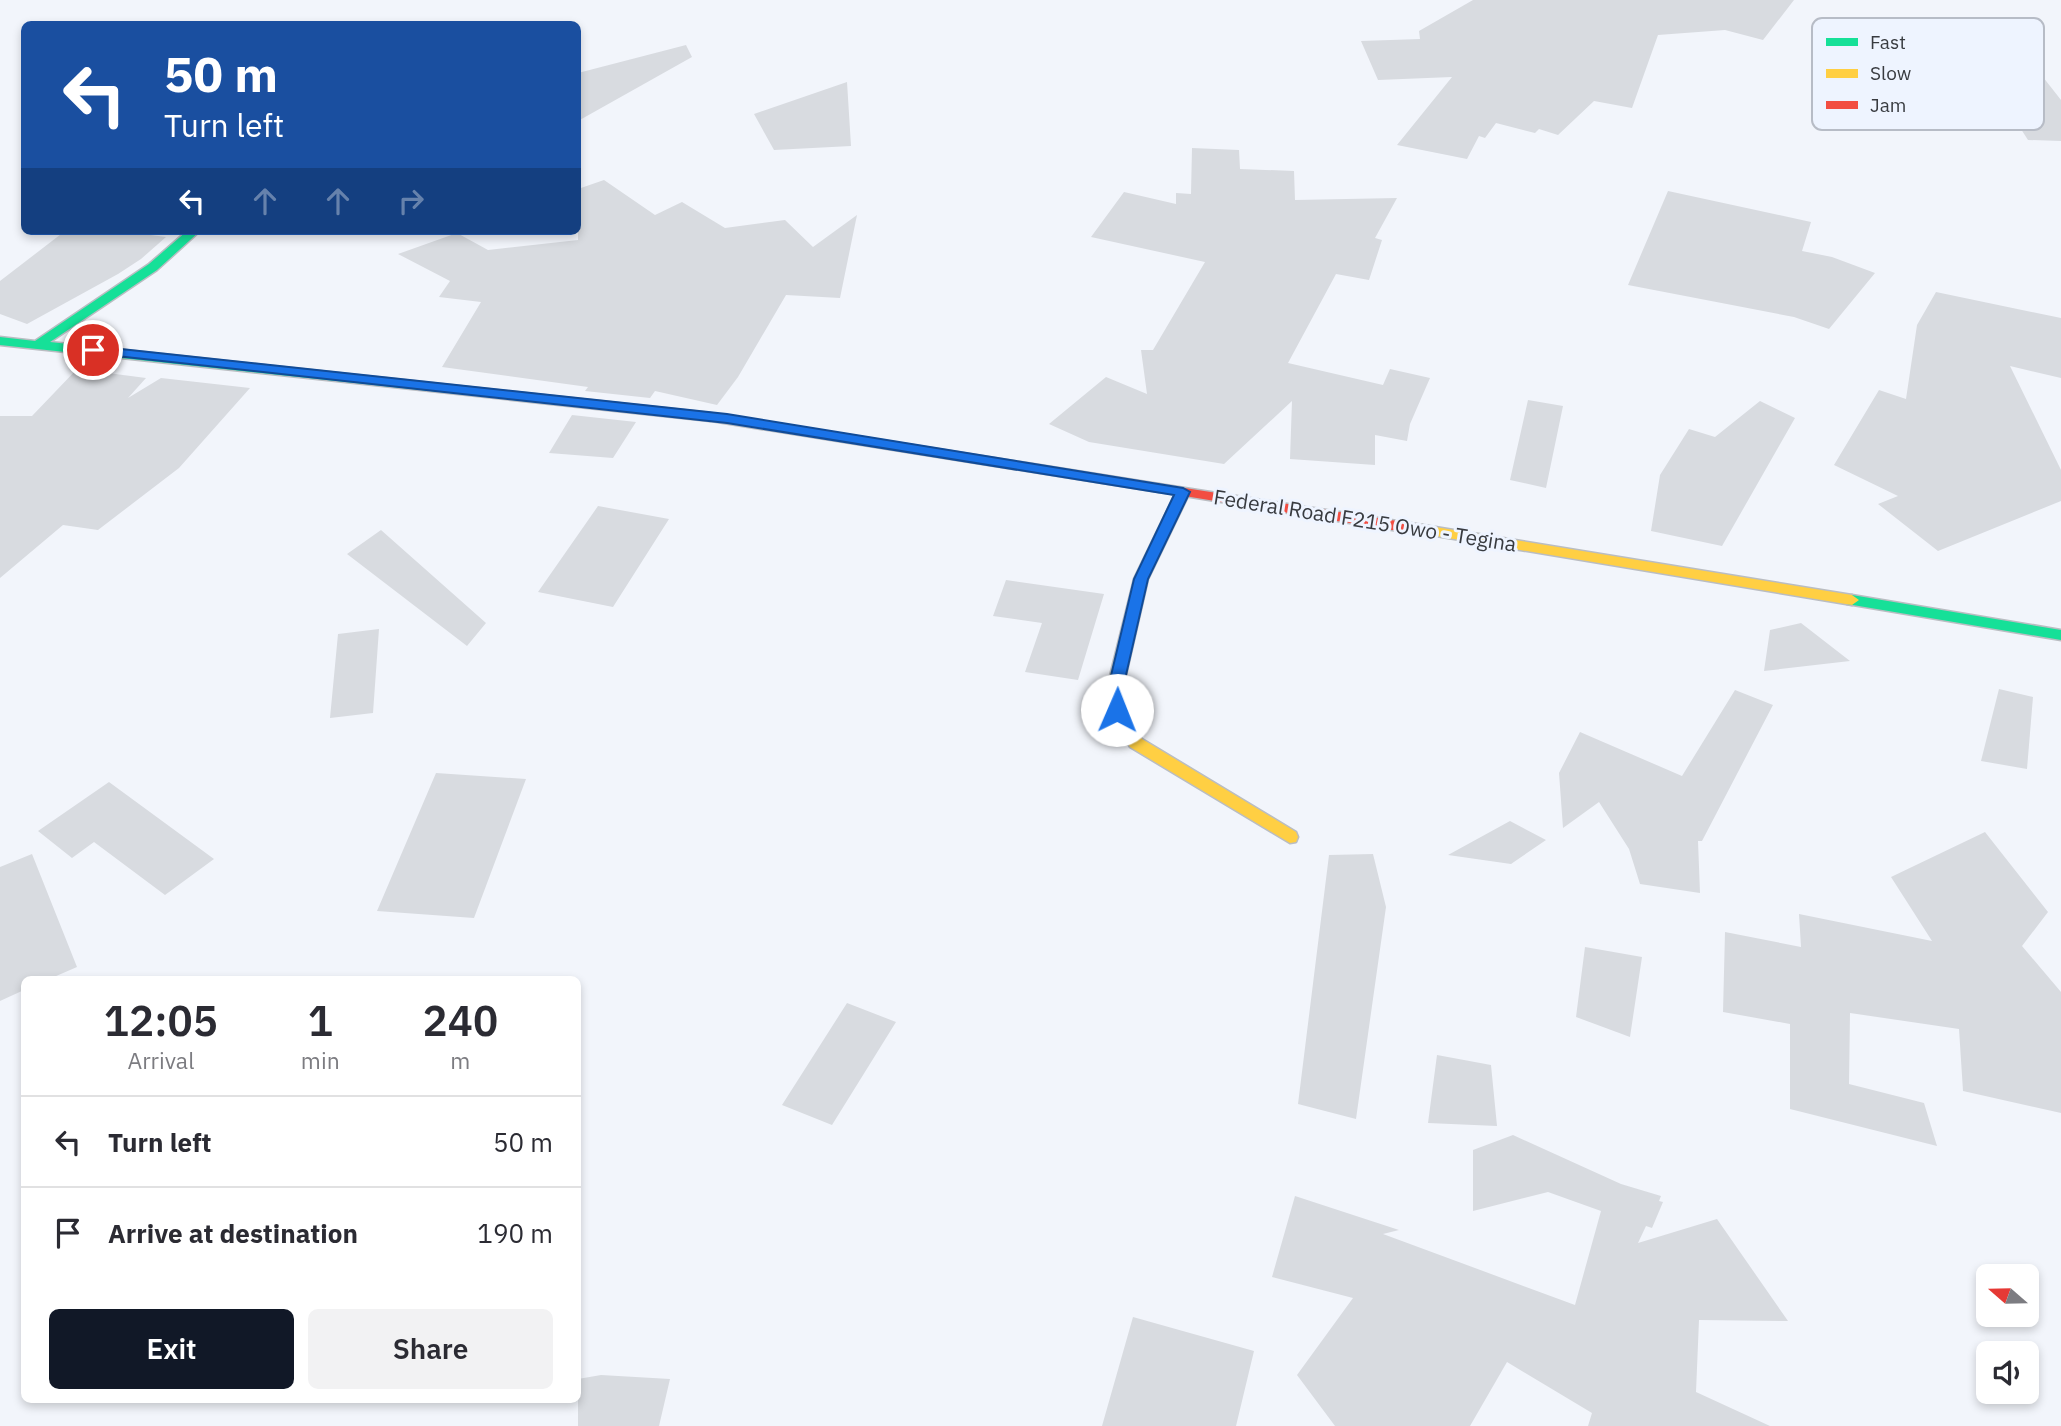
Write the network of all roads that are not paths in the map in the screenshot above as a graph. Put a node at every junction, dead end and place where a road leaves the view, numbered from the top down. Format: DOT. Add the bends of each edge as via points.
graph roads {
  1 [pos="189,235"];
  2 [pos="0,341"];
  3 [pos="39,344"];
  4 [pos="1183,492"];
  5 [pos="2061,635"];
  6 [pos="1290,837"];
  1 -- 3 [label="main road" via="153,267"];
  2 -- 3 [label="main road, Federal Road F215 Owo - Tegina"];
  3 -- 4 [label="main road, Federal Road F215 Owo - Tegina" via="727,419"];
  4 -- 5 [label="main road, Federal Road F215 Owo - Tegina"];
  4 -- 6 [label="main road" via="1141,579 1115,688 1117,710 1136,743"];
}
